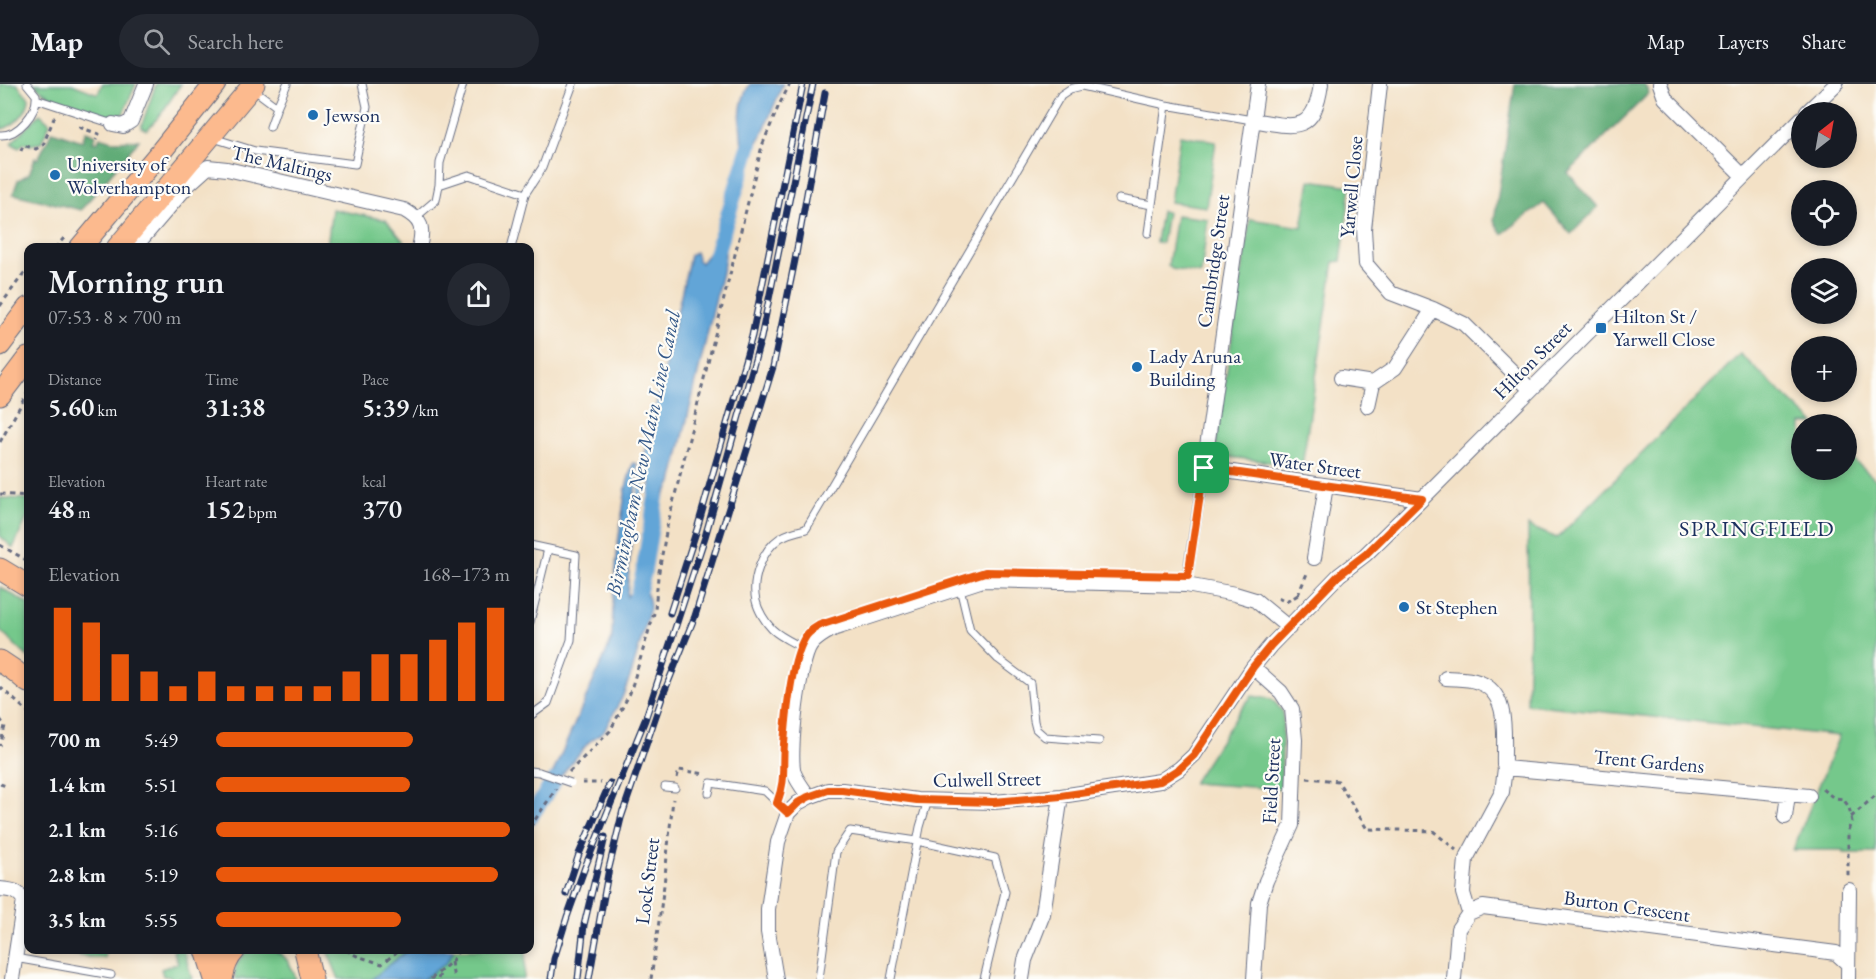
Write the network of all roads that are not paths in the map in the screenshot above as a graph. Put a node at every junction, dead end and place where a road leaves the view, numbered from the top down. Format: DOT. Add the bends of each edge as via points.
graph roads {
  1 [pos="27,84"];
  2 [pos="146,84"];
  3 [pos="215,84"];
  4 [pos="287,84"];
  5 [pos="362,84"];
  6 [pos="463,84"];
  7 [pos="573,84"];
  8 [pos="1258,84"];
  9 [pos="1321,84"];
  10 [pos="1380,84"];
  11 [pos="1660,84"];
  12 [pos="1836,84"];
  13 [pos="252,86"];
  14 [pos="36,99"];
  15 [pos="1817,102"];
  16 [pos="1166,105"];
  17 [pos="277,107"];
  18 [pos="1252,120"];
  19 [pos="113,124"];
  20 [pos="270,127"];
  21 [pos="1791,129"];
  22 [pos="0,135"];
  23 [pos="211,137"];
  24 [pos="1743,176"];
  25 [pos="439,185"];
  26 [pos="525,194"];
  27 [pos="1119,199"];
  28 [pos="1152,205"];
  29 [pos="416,217"];
  30 [pos="1148,232"];
  31 [pos="84,243"];
  32 [pos="121,243"];
  33 [pos="139,243"];
  34 [pos="420,243"];
  35 [pos="513,243"];
  36 [pos="1432,309"];
  37 [pos="24,313"];
  38 [pos="0,345"];
  39 [pos="24,362"];
  40 [pos="1341,378"];
  41 [pos="1373,383"];
  42 [pos="1530,389"];
  43 [pos="0,395"];
  44 [pos="1368,406"];
  45 [pos="1204,468"];
  46 [pos="1326,486"];
  47 [pos="1422,499"];
  48 [pos="534,546"];
  49 [pos="548,549"];
  50 [pos="1314,558"];
  51 [pos="0,569"];
  52 [pos="24,584"];
  53 [pos="1186,585"];
  54 [pos="960,588"];
  55 [pos="534,606"];
  56 [pos="1288,628"];
  57 [pos="808,651"];
  58 [pos="1253,667"];
  59 [pos="1446,678"];
  60 [pos="534,713"];
  61 [pos="1099,741"];
  62 [pos="1505,768"];
  63 [pos="534,771"];
  64 [pos="571,783"];
  65 [pos="665,787"];
  66 [pos="675,788"];
  67 [pos="709,793"];
  68 [pos="1788,794"];
  69 [pos="1061,796"];
  70 [pos="1809,796"];
  71 [pos="808,797"];
  72 [pos="928,800"];
  73 [pos="788,813"];
  74 [pos="1785,817"];
  75 [pos="917,841"];
  76 [pos="0,889"];
  77 [pos="1849,890"];
  78 [pos="1469,913"];
  79 [pos="207,954"];
  80 [pos="231,954"];
  81 [pos="15,958"];
  82 [pos="1847,963"];
  83 [pos="111,975"];
  84 [pos="12,979"];
  85 [pos="215,979"];
  86 [pos="222,979"];
  87 [pos="776,979"];
  88 [pos="819,979"];
  89 [pos="891,979"];
  90 [pos="984,979"];
  91 [pos="1022,979"];
  92 [pos="1254,979"];
  93 [pos="1454,979"];
  94 [pos="1848,979"];
  1 -- 14 [label="lane"];
  2 -- 19 [label="street" via="131,121 123,126"];
  3 -- 31 [label="highway"];
  4 -- 17 [label="lane"];
  5 -- 23 [label="lane" via="367,107 355,164 255,151"];
  6 -- 25 [label="lane" via="440,163"];
  7 -- 26 [label="lane" via="542,168"];
  8 -- 18 [label="street, Cambridge Street"];
  9 -- 18 [label="street" via="1318,102 1304,122 1288,126"];
  10 -- 36 [label="street, Yarwell Close" via="1364,229 1366,264 1391,293"];
  11 -- 24 [label="street" via="1665,98"];
  12 -- 15 [label="street"];
  13 -- 17 [label="lane"];
  13 -- 23 [label="highway"];
  14 -- 19 [label="lane"];
  14 -- 22 [label="lane" via="35,108 14,132"];
  16 -- 18 [label="lane"];
  16 -- 28 [label="lane"];
  16 -- 57 [label="lane" via="1082,86 1061,96 806,529 778,539 764,557 756,576 755,600 762,616 772,630"];
  17 -- 20 [label="lane"];
  18 -- 45 [label="street, Cambridge Street"];
  21 -- 24 [label="street, Hilton Street"];
  23 -- 32 [label="highway"];
  24 -- 42 [label="street, Hilton Street"];
  25 -- 26 [label="lane" via="469,175"];
  25 -- 29 [label="lane" via="436,200"];
  26 -- 35 [label="lane"];
  27 -- 28 [label="lane"];
  28 -- 30 [label="lane"];
  29 -- 33 [label="street, The Maltings" via="404,210 208,167"];
  29 -- 34 [label="street" via="422,233"];
  36 -- 41 [label="street" via="1395,368"];
  36 -- 42 [label="street, Yarwell Close" via="1464,324"];
  37 -- 38 [label="highway"];
  39 -- 43 [label="highway"];
  40 -- 41 [label="street"];
  41 -- 44 [label="street"];
  42 -- 47 [label="street, Hilton Street"];
  45 -- 46 [label="street, Water Street"];
  45 -- 53 [label="street, Cambridge Street"];
  46 -- 47 [label="street, Water Street"];
  46 -- 50 [label="street"];
  47 -- 56 [label="street, Hilton Street"];
  48 -- 49 [label="lane"];
  49 -- 55 [label="lane"];
  49 -- 60 [label="lane" via="576,555 571,640 548,703"];
  51 -- 52 [label="highway"];
  53 -- 54 [label="street" via="983,580"];
  53 -- 56 [label="street" via="1255,600"];
  54 -- 57 [label="street" via="833,629"];
  54 -- 61 [label="lane" via="970,630 998,659 1030,683 1036,729 1045,736"];
  56 -- 58 [label="street, Culwell Street"];
  57 -- 71 [label="street" via="803,663 792,750 794,774"];
  58 -- 69 [label="street, Culwell Street" via="1194,755 1179,769 1160,781"];
  58 -- 92 [label="street, Field Street" via="1281,692 1292,709 1295,740 1292,825 1259,903"];
  59 -- 62 [label="street" via="1481,682 1499,698"];
  62 -- 68 [label="street, Trent Gardens"];
  62 -- 78 [label="street" via="1502,792 1466,859 1463,893"];
  63 -- 64 [label="lane, bridge"];
  65 -- 66 [label="lane"];
  67 -- 73 [label="lane" via="711,783 765,791"];
  68 -- 70 [label="street, Trent Gardens"];
  68 -- 74 [label="street"];
  69 -- 72 [label="street, Culwell Street" via="994,802"];
  69 -- 91 [label="street" via="1044,914 1025,960"];
  71 -- 72 [label="street, Culwell Street" via="842,790"];
  71 -- 73 [label="street, Culwell Street"];
  72 -- 75 [label="lane"];
  73 -- 87 [label="street" via="778,842 768,909"];
  75 -- 88 [label="lane" via="850,831 836,852"];
  75 -- 89 [label="lane"];
  75 -- 90 [label="lane" via="995,858 1005,892"];
  76 -- 81 [label="street" via="20,893 24,900"];
  77 -- 82 [label="street"];
  78 -- 82 [label="street, Burton Crescent" via="1483,907 1516,910 1836,953"];
  78 -- 93 [label="street" via="1458,929"];
  79 -- 85 [label="highway"];
  80 -- 86 [label="highway"];
  81 -- 83 [label="lane"];
  81 -- 84 [label="street"];
  82 -- 94 [label="street"];
}
